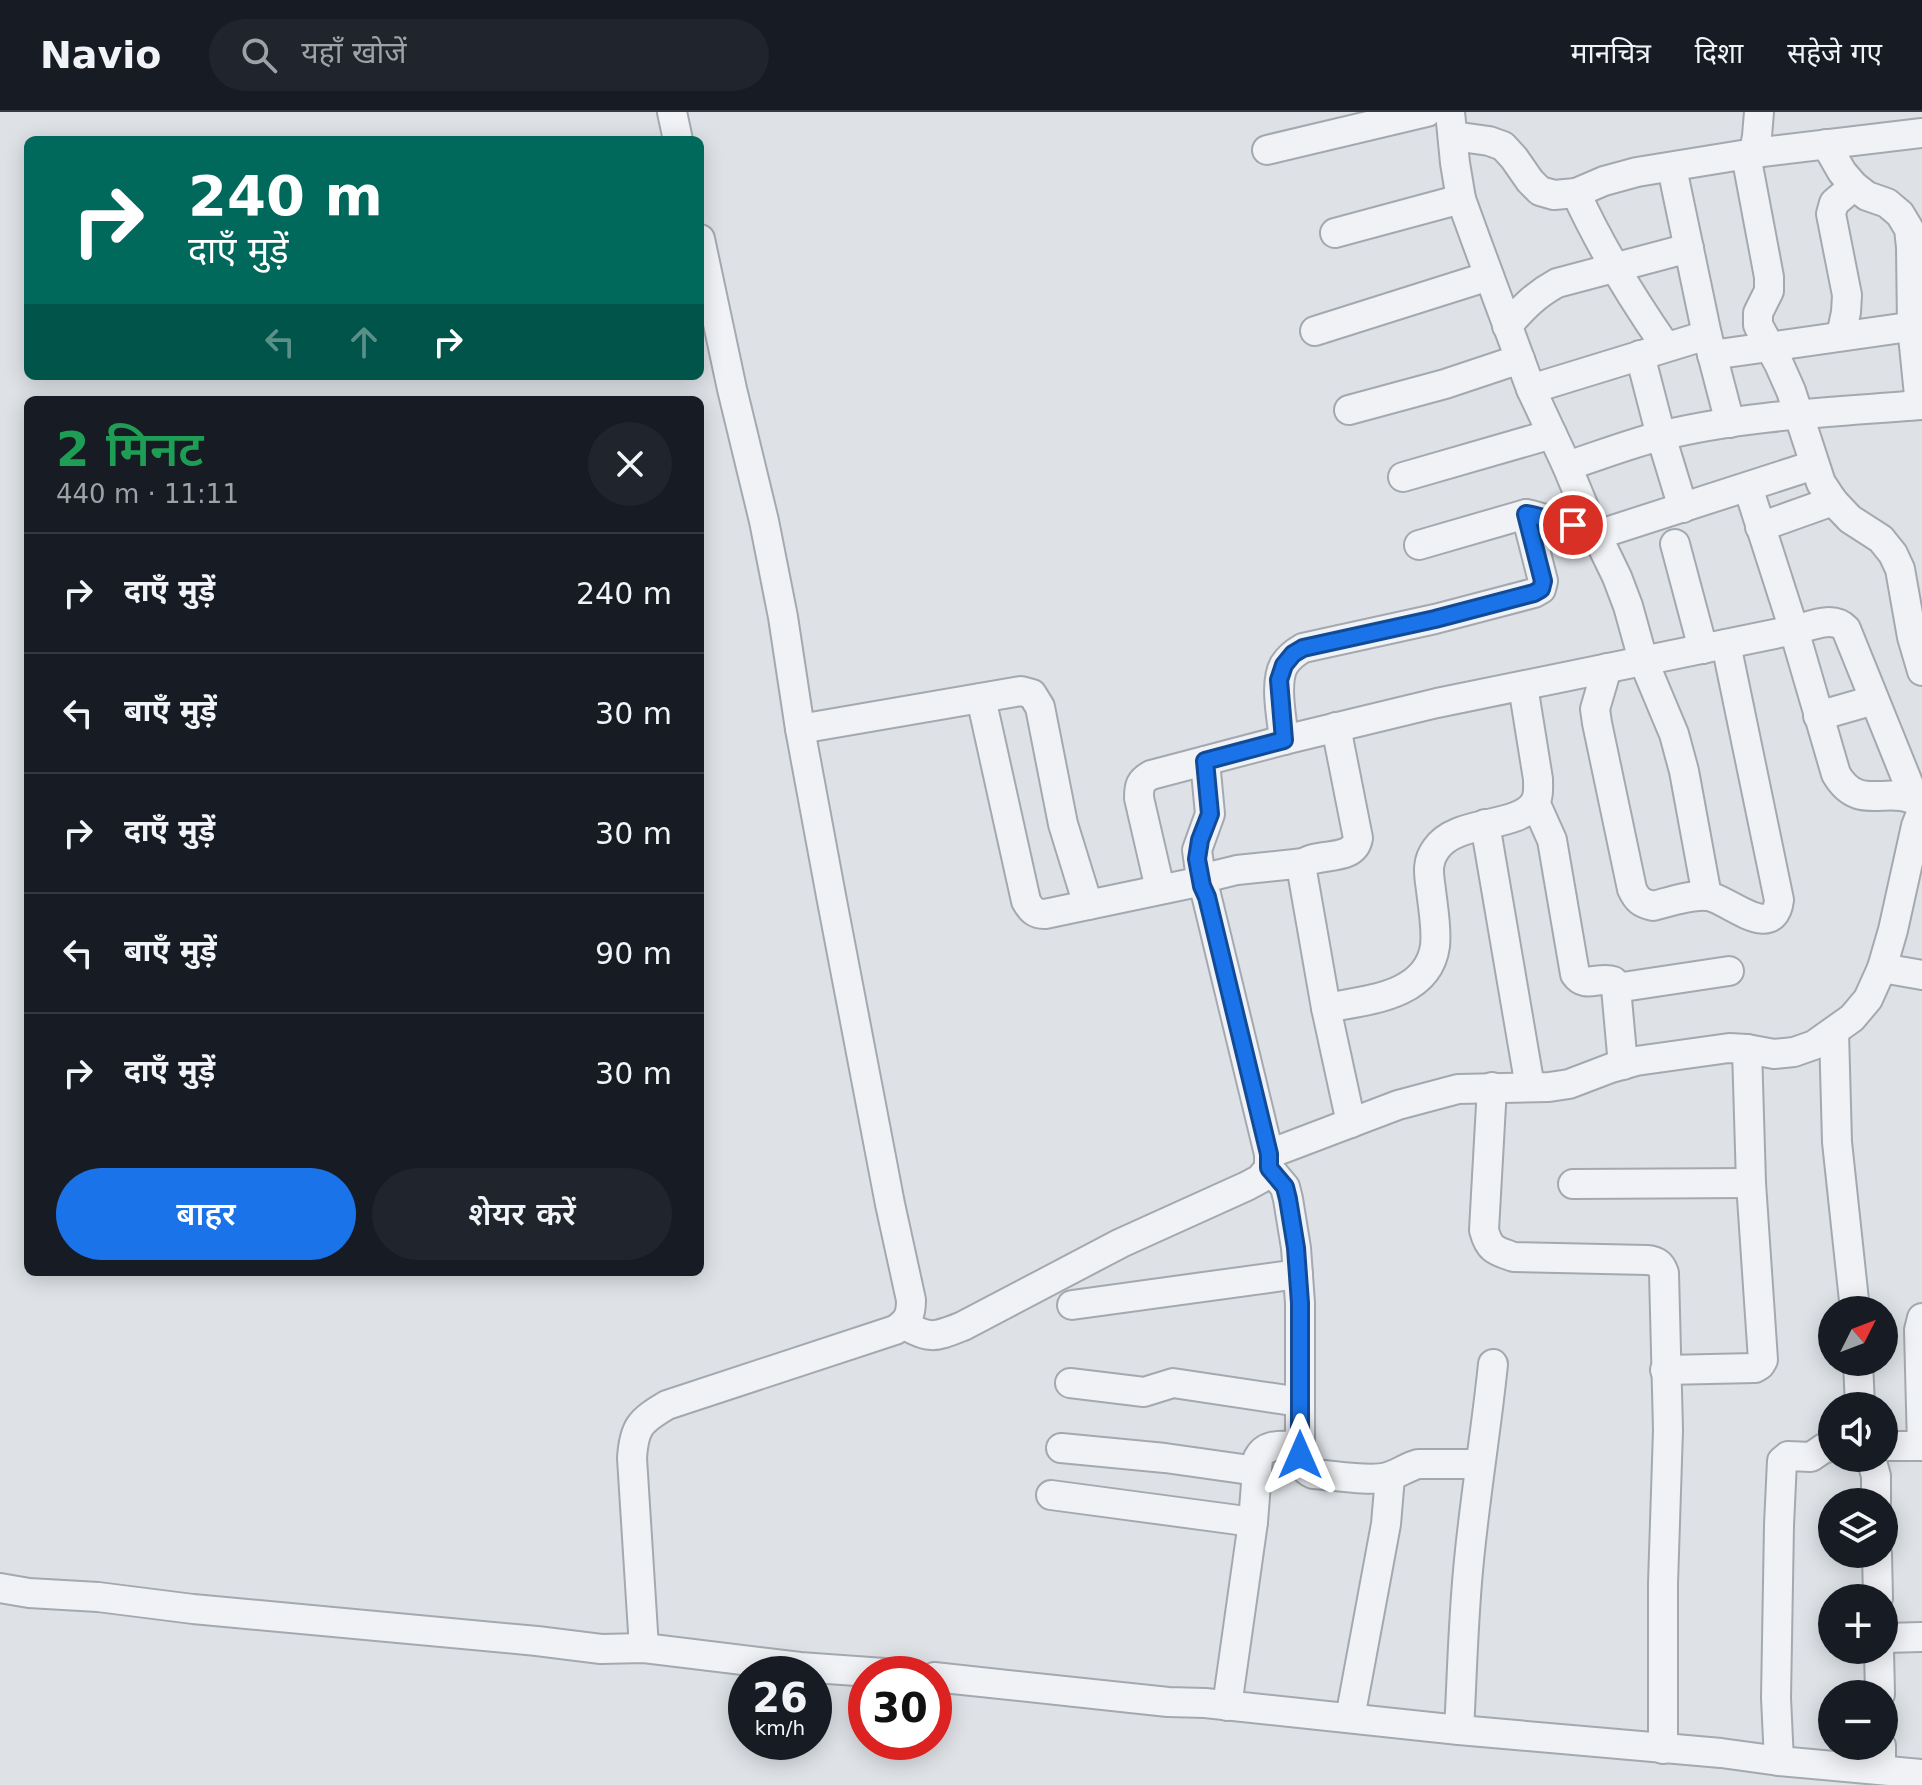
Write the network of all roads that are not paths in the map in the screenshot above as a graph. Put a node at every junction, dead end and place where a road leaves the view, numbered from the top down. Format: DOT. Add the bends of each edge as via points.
graph roads {
  1 [pos="672,112"];
  2 [pos="1427,112"];
  3 [pos="1759,112"];
  4 [pos="1452,124"];
  5 [pos="1922,133"];
  6 [pos="677,136"];
  7 [pos="1826,144"];
  8 [pos="1267,150"];
  9 [pos="1750,154"];
  10 [pos="1672,168"];
  11 [pos="1854,186"];
  12 [pos="1576,193"];
  13 [pos="1461,199"];
  14 [pos="1915,222"];
  15 [pos="1335,233"];
  16 [pos="1689,248"];
  17 [pos="704,258"];
  18 [pos="1615,269"];
  19 [pos="1489,276"];
  20 [pos="1507,326"];
  21 [pos="1917,326"];
  22 [pos="1315,331"];
  23 [pos="1841,336"];
  24 [pos="1710,345"];
  25 [pos="1769,346"];
  26 [pos="1653,351"];
  27 [pos="1520,359"];
  28 [pos="1531,389"];
  29 [pos="1921,405"];
  30 [pos="1349,410"];
  31 [pos="1800,414"];
  32 [pos="1730,423"];
  33 [pos="1552,434"];
  34 [pos="1661,436"];
  35 [pos="1814,465"];
  36 [pos="1567,466"];
  37 [pos="1403,477"];
  38 [pos="1748,487"];
  39 [pos="1833,501"];
  40 [pos="1683,508"];
  41 [pos="1526,514"];
  42 [pos="1592,526"];
  43 [pos="1760,527"];
  44 [pos="1675,544"];
  45 [pos="1419,545"];
  46 [pos="1794,630"];
  47 [pos="1714,646"];
  48 [pos="1643,660"];
  49 [pos="1607,668"];
  50 [pos="1922,671"];
  51 [pos="1523,686"];
  52 [pos="981,698"];
  53 [pos="1874,700"];
  54 [pos="1818,716"];
  55 [pos="1336,727"];
  56 [pos="800,729"];
  57 [pos="1284,740"];
  58 [pos="1205,761"];
  59 [pos="1535,802"];
  60 [pos="1920,805"];
  61 [pos="1485,824"];
  62 [pos="1304,863"];
  63 [pos="1201,882"];
  64 [pos="1160,889"];
  65 [pos="1707,896"];
  66 [pos="1088,905"];
  67 [pos="1882,968"];
  68 [pos="1729,971"];
  69 [pos="1922,975"];
  70 [pos="1616,988"];
  71 [pos="1326,1008"];
  72 [pos="1834,1032"];
  73 [pos="1747,1049"];
  74 [pos="1623,1065"];
  75 [pos="1492,1087"];
  76 [pos="1530,1087"];
  77 [pos="1351,1123"];
  78 [pos="1269,1161"];
  79 [pos="1751,1183"];
  80 [pos="1573,1184"];
  81 [pos="1298,1274"];
  82 [pos="1854,1296"];
  83 [pos="1072,1305"];
  84 [pos="1922,1318"];
  85 [pos="903,1324"];
  86 [pos="1493,1364"];
  87 [pos="1665,1370"];
  88 [pos="1070,1383"];
  89 [pos="1300,1402"];
  90 [pos="1300,1446"];
  91 [pos="1898,1446"];
  92 [pos="1061,1448"];
  93 [pos="1818,1452"];
  94 [pos="1479,1464"];
  95 [pos="1257,1471"];
  96 [pos="1390,1477"];
  97 [pos="1051,1495"];
  98 [pos="1253,1522"];
  99 [pos="0,1588"];
  100 [pos="1922,1637"];
  101 [pos="1898,1638"];
  102 [pos="644,1648"];
  103 [pos="848,1670"];
  104 [pos="952,1679"];
  105 [pos="1227,1706"];
  106 [pos="1350,1718"];
  107 [pos="1459,1730"];
  108 [pos="1663,1749"];
  109 [pos="1818,1760"];
  110 [pos="1886,1760"];
  111 [pos="1779,1761"];
  112 [pos="1922,1774"];
  1 -- 6 [label="street"];
  2 -- 8 [label="street"];
  3 -- 9 [label="street"];
  4 -- 12 [label="street" via="1503,146 1540,191"];
  4 -- 13 [label="street"];
  5 -- 7 [label="street"];
  7 -- 9 [label="street"];
  7 -- 11 [label="street"];
  9 -- 10 [label="street"];
  9 -- 25 [label="street" via="1769,277 1758,325"];
  10 -- 12 [label="street" via="1637,172"];
  10 -- 16 [label="street"];
  11 -- 14 [label="street"];
  11 -- 23 [label="street" via="1834,203 1831,214 1847,295"];
  12 -- 18 [label="street"];
  13 -- 15 [label="street"];
  13 -- 19 [label="street"];
  14 -- 21 [label="street" via="1911,247"];
  16 -- 18 [label="street"];
  16 -- 24 [label="street"];
  17 -- 56 [label="street" via="764,521"];
  18 -- 20 [label="street" via="1557,283 1528,302"];
  18 -- 26 [label="street"];
  19 -- 20 [label="street"];
  19 -- 22 [label="street"];
  20 -- 27 [label="street"];
  21 -- 23 [label="street"];
  21 -- 29 [label="street"];
  23 -- 25 [label="street"];
  24 -- 25 [label="street"];
  24 -- 26 [label="street"];
  24 -- 32 [label="street"];
  25 -- 31 [label="street"];
  26 -- 28 [label="street"];
  26 -- 34 [label="street"];
  27 -- 28 [label="street"];
  27 -- 30 [label="street"];
  28 -- 33 [label="street"];
  29 -- 31 [label="street"];
  31 -- 32 [label="street"];
  31 -- 35 [label="street"];
  32 -- 34 [label="street"];
  33 -- 36 [label="street"];
  33 -- 37 [label="street"];
  34 -- 36 [label="street"];
  34 -- 40 [label="street"];
  35 -- 38 [label="street"];
  35 -- 39 [label="street"];
  36 -- 42 [label="street"];
  38 -- 40 [label="street"];
  38 -- 43 [label="street"];
  39 -- 43 [label="street"];
  39 -- 50 [label="street" via="1893,554"];
  40 -- 42 [label="street"];
  41 -- 42 [label="street" via="1563,525"];
  41 -- 45 [label="street"];
  41 -- 57 [label="street" via="1541,589 1303,648 1284,665 1279,680"];
  42 -- 48 [label="street" via="1628,606"];
  43 -- 46 [label="street"];
  44 -- 47 [label="street"];
  46 -- 47 [label="street"];
  46 -- 53 [label="street" via="1840,623"];
  46 -- 54 [label="street"];
  47 -- 48 [label="street"];
  47 -- 65 [label="street" via="1778,909 1763,920"];
  48 -- 49 [label="street"];
  48 -- 65 [label="street" via="1674,734"];
  49 -- 51 [label="street"];
  49 -- 65 [label="street" via="1595,709 1632,889 1636,898 1653,906"];
  51 -- 55 [label="street"];
  51 -- 59 [label="street" via="1538,779"];
  52 -- 56 [label="street"];
  52 -- 66 [label="street" via="1021,691 1032,694 1040,707 1063,824"];
  52 -- 66 [label="street" via="1030,910 1045,914"];
  53 -- 54 [label="street"];
  53 -- 60 [label="street"];
  54 -- 60 [label="street" via="1836,774 1851,793 1904,796"];
  55 -- 57 [label="street"];
  55 -- 62 [label="street" via="1357,845"];
  56 -- 85 [label="street" via="911,1300"];
  57 -- 58 [label="street"];
  58 -- 63 [label="street" via="1210,814 1197,850"];
  58 -- 64 [label="street" via="1151,775 1139,787"];
  59 -- 61 [label="street" via="1515,816"];
  59 -- 70 [label="street" via="1552,840 1575,974 1586,983 1613,981"];
  60 -- 67 [label="street"];
  61 -- 71 [label="street" via="1447,838 1428,866 1435,945 1429,966 1413,984 1391,995"];
  61 -- 76 [label="street"];
  62 -- 63 [label="street" via="1251,868"];
  62 -- 71 [label="street"];
  63 -- 64 [label="street"];
  63 -- 78 [label="street"];
  64 -- 66 [label="street"];
  67 -- 69 [label="street"];
  67 -- 72 [label="street" via="1868,999"];
  68 -- 70 [label="street"];
  70 -- 74 [label="street"];
  71 -- 77 [label="street"];
  72 -- 73 [label="street" via="1794,1052"];
  72 -- 82 [label="street" via="1837,1142"];
  73 -- 74 [label="street" via="1707,1050"];
  73 -- 79 [label="street"];
  74 -- 76 [label="street" via="1569,1084"];
  75 -- 76 [label="street"];
  75 -- 77 [label="street" via="1428,1096"];
  75 -- 87 [label="street" via="1487,1243 1514,1257 1647,1260 1661,1265"];
  77 -- 78 [label="street"];
  78 -- 81 [label="street" via="1285,1187"];
  78 -- 85 [label="street" via="1260,1179 1121,1243 963,1326 929,1336"];
  79 -- 80 [label="street"];
  79 -- 87 [label="street" via="1763,1360 1755,1368"];
  81 -- 83 [label="street"];
  81 -- 89 [label="street"];
  84 -- 91 [label="street" via="1922,1446"];
  85 -- 102 [label="street" via="667,1405 641,1424 632,1458"];
  86 -- 94 [label="street"];
  87 -- 108 [label="street"];
  88 -- 89 [label="street" via="1144,1392 1173,1383"];
  89 -- 90 [label="street"];
  90 -- 95 [label="street" via="1270,1446 1258,1458"];
  90 -- 96 [label="street" via="1302,1464 1313,1474"];
  92 -- 95 [label="street"];
  93 -- 111 [label="street" via="1782,1461"];
  94 -- 96 [label="street" via="1418,1464"];
  94 -- 107 [label="street"];
  95 -- 98 [label="street"];
  96 -- 106 [label="street"];
  97 -- 98 [label="street"];
  98 -- 105 [label="street"];
  99 -- 102 [label="street" via="601,1649"];
  100 -- 101 [label="street"];
  102 -- 103 [label="street"];
  104 -- 105 [label="street"];
  105 -- 106 [label="street"];
  106 -- 107 [label="street"];
  107 -- 108 [label="street"];
  108 -- 111 [label="street"];
  109 -- 111 [label="street"];
  110 -- 112 [label="street"];
}
